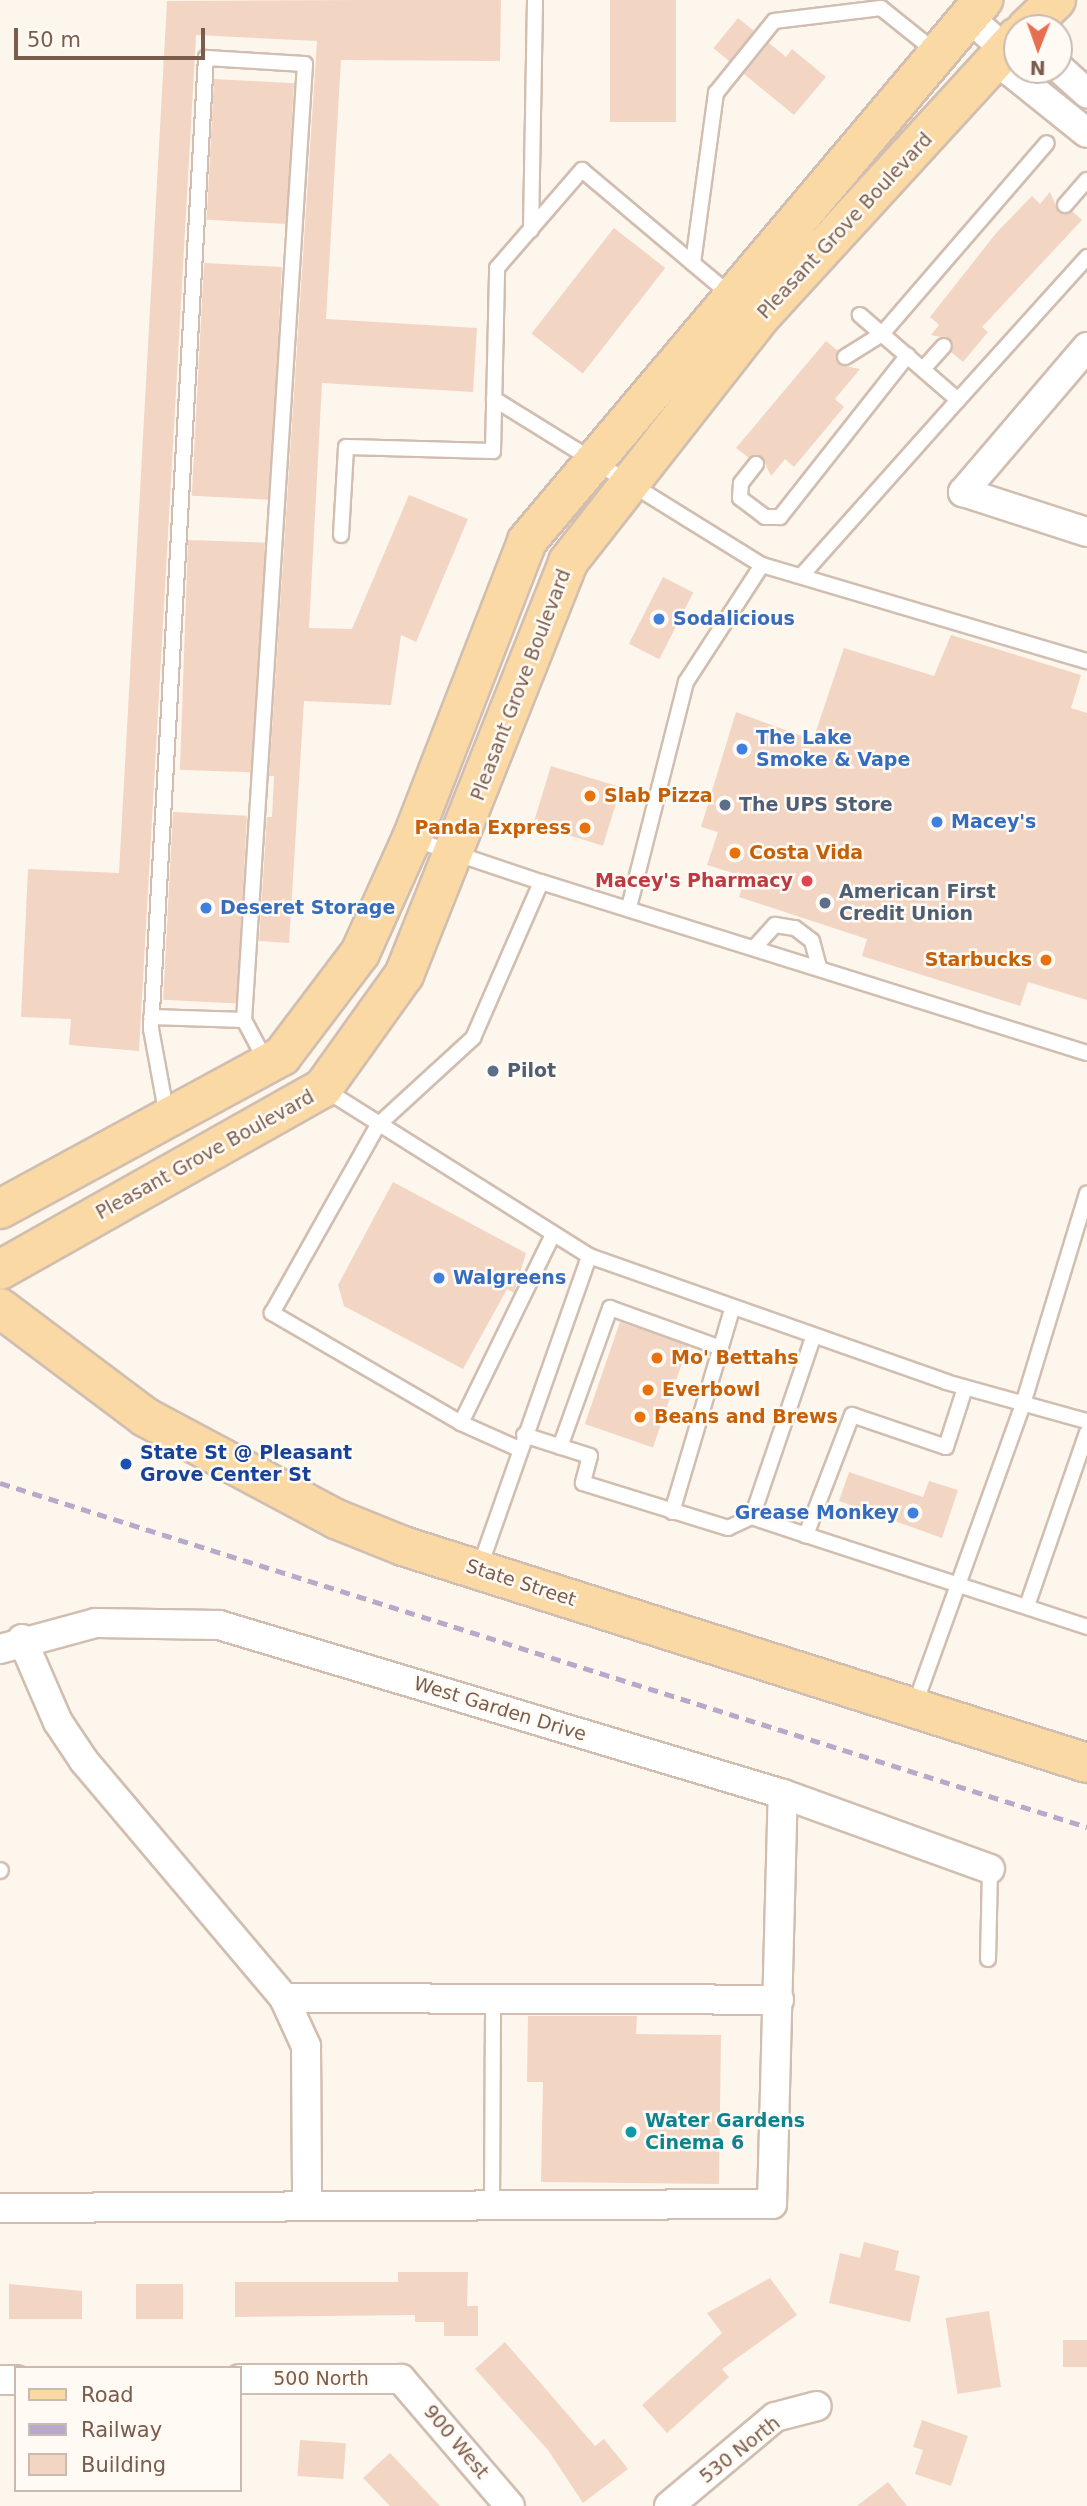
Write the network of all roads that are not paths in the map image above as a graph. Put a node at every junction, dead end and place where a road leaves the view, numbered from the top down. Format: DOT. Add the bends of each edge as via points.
graph roads {
  1 [pos="535,0"];
  2 [pos="1056,0"];
  3 [pos="976,8"];
  4 [pos="1043,14"];
  5 [pos="1003,30"];
  6 [pos="936,52"];
  7 [pos="1003,56"];
  8 [pos="1026,84"];
  9 [pos="1069,84"];
  10 [pos="1049,103"];
  11 [pos="1087,134"];
  12 [pos="1047,143"];
  13 [pos="1087,180"];
  14 [pos="1065,205"];
  15 [pos="531,230"];
  16 [pos="1087,257"];
  17 [pos="692,263"];
  18 [pos="729,293"];
  19 [pos="860,315"];
  20 [pos="882,334"];
  21 [pos="944,346"];
  22 [pos="1087,347"];
  23 [pos="908,355"];
  24 [pos="845,356"];
  25 [pos="923,369"];
  26 [pos="494,399"];
  27 [pos="958,400"];
  28 [pos="593,462"];
  29 [pos="756,464"];
  30 [pos="627,483"];
  31 [pos="1087,532"];
  32 [pos="341,535"];
  33 [pos="762,565"];
  34 [pos="802,575"];
  35 [pos="1087,661"];
  36 [pos="412,838"];
  37 [pos="456,856"];
  38 [pos="541,882"];
  39 [pos="629,908"];
  40 [pos="755,947"];
  41 [pos="819,968"];
  42 [pos="151,1017"];
  43 [pos="244,1020"];
  44 [pos="1087,1052"];
  45 [pos="267,1064"];
  46 [pos="323,1088"];
  47 [pos="168,1120"];
  48 [pos="378,1125"];
  49 [pos="1087,1192"];
  50 [pos="0,1209"];
  51 [pos="554,1234"];
  52 [pos="589,1256"];
  53 [pos="0,1270"];
  54 [pos="0,1308"];
  55 [pos="732,1310"];
  56 [pos="813,1338"];
  57 [pos="721,1348"];
  58 [pos="965,1388"];
  59 [pos="1023,1404"];
  60 [pos="1087,1421"];
  61 [pos="461,1423"];
  62 [pos="1087,1433"];
  63 [pos="522,1442"];
  64 [pos="560,1447"];
  65 [pos="672,1512"];
  66 [pos="752,1517"];
  67 [pos="806,1535"];
  68 [pos="479,1570"];
  69 [pos="958,1584"];
  70 [pos="1028,1603"];
  71 [pos="1087,1627"];
  72 [pos="11,1644"];
  73 [pos="914,1709"];
  74 [pos="1087,1763"];
  75 [pos="783,1794"];
  76 [pos="990,1869"];
  77 [pos="988,1959"];
  78 [pos="284,1998"];
  79 [pos="492,1999"];
  80 [pos="779,2000"];
  81 [pos="307,2206"];
  82 [pos="492,2206"];
  83 [pos="0,2208"];
  84 [pos="242,2379"];
  85 [pos="401,2379"];
  86 [pos="817,2406"];
  87 [pos="510,2506"];
  88 [pos="669,2506"];
  1 -- 15 [label="lane"];
  2 -- 4 [label="main road, Pleasant Grove Boulevard"];
  3 -- 5 [label="street"];
  3 -- 6 [label="main road, Pleasant Grove Boulevard"];
  6 -- 17 [label="lane" via="881,8 774,21 716,93"];
  6 -- 18 [label="main road, Pleasant Grove Boulevard"];
  7 -- 30 [label="main road, Pleasant Grove Boulevard" via="762,315"];
  8 -- 10 [label="street"];
  9 -- 10 [label="street"];
  10 -- 11 [label="street"];
  12 -- 20 [label="lane"];
  13 -- 14 [label="lane"];
  15 -- 17 [label="lane" via="582,170"];
  15 -- 26 [label="lane" via="496,268"];
  16 -- 27 [label="lane"];
  17 -- 18 [label="lane"];
  18 -- 28 [label="main road, Pleasant Grove Boulevard"];
  19 -- 20 [label="lane"];
  20 -- 23 [label="lane"];
  20 -- 24 [label="lane"];
  21 -- 25 [label="lane"];
  22 -- 31 [label="street" via="962,492"];
  23 -- 25 [label="lane"];
  23 -- 29 [label="lane" via="780,517 765,517 740,498 741,484"];
  25 -- 27 [label="lane"];
  26 -- 28 [label="lane"];
  26 -- 32 [label="lane" via="493,451 346,447"];
  27 -- 34 [label="lane"];
  28 -- 30 [label="lane"];
  28 -- 36 [label="main road, Pleasant Grove Boulevard" via="527,541"];
  30 -- 33 [label="lane"];
  30 -- 37 [label="main road, Pleasant Grove Boulevard" via="568,562"];
  33 -- 34 [label="lane"];
  33 -- 39 [label="lane" via="686,681"];
  34 -- 35 [label="lane"];
  36 -- 37 [label="lane"];
  36 -- 45 [label="main road, Pleasant Grove Boulevard" via="360,953 282,1056"];
  37 -- 38 [label="lane"];
  37 -- 46 [label="main road, Pleasant Grove Boulevard" via="404,975"];
  38 -- 39 [label="lane"];
  38 -- 48 [label="lane" via="473,1038"];
  39 -- 40 [label="lane"];
  40 -- 41 [label="lane"];
  40 -- 41 [label="lane" via="775,925 795,928 812,941"];
  41 -- 44 [label="lane"];
  42 -- 43 [label="lane"];
  42 -- 43 [label="lane" via="206,58 305,64"];
  42 -- 47 [label="lane" via="151,1055"];
  43 -- 45 [label="lane"];
  45 -- 47 [label="main road, Pleasant Grove Boulevard"];
  46 -- 48 [label="lane"];
  46 -- 53 [label="main road, Pleasant Grove Boulevard"];
  47 -- 50 [label="main road, Pleasant Grove Boulevard"];
  48 -- 51 [label="lane"];
  48 -- 61 [label="lane" via="272,1313"];
  49 -- 59 [label="lane"];
  51 -- 52 [label="lane"];
  51 -- 61 [label="lane"];
  52 -- 55 [label="lane"];
  52 -- 63 [label="lane"];
  54 -- 68 [label="main road, State Street" via="106,1392 236,1470 336,1519"];
  55 -- 56 [label="lane"];
  55 -- 57 [label="lane"];
  56 -- 58 [label="lane"];
  56 -- 66 [label="lane"];
  57 -- 64 [label="lane" via="610,1308"];
  57 -- 65 [label="lane"];
  58 -- 59 [label="lane"];
  58 -- 67 [label="lane" via="946,1447 852,1415"];
  59 -- 60 [label="lane"];
  59 -- 69 [label="lane"];
  61 -- 63 [label="lane"];
  62 -- 70 [label="lane"];
  63 -- 64 [label="lane"];
  63 -- 68 [label="lane"];
  64 -- 65 [label="lane" via="590,1456 583,1483"];
  65 -- 66 [label="lane" via="728,1528"];
  66 -- 67 [label="lane"];
  67 -- 69 [label="lane"];
  68 -- 73 [label="main road, State Street"];
  69 -- 70 [label="lane"];
  69 -- 73 [label="lane"];
  70 -- 71 [label="lane"];
  72 -- 75 [label="street, West Garden Drive" via="96,1623 219,1625"];
  72 -- 78 [label="street" via="84,1761"];
  73 -- 74 [label="main road, State Street"];
  75 -- 76 [label="street, West Garden Drive"];
  75 -- 80 [label="street"];
  76 -- 77 [label="lane"];
  78 -- 79 [label="street"];
  78 -- 81 [label="street" via="306,2046"];
  79 -- 80 [label="street"];
  79 -- 82 [label="lane"];
  80 -- 82 [label="street" via="772,2204"];
  81 -- 82 [label="street"];
  81 -- 83 [label="street"];
  84 -- 85 [label="street, 500 North"];
  85 -- 87 [label="street, 900 West"];
  86 -- 88 [label="street, 530 North" via="775,2417"];
}
